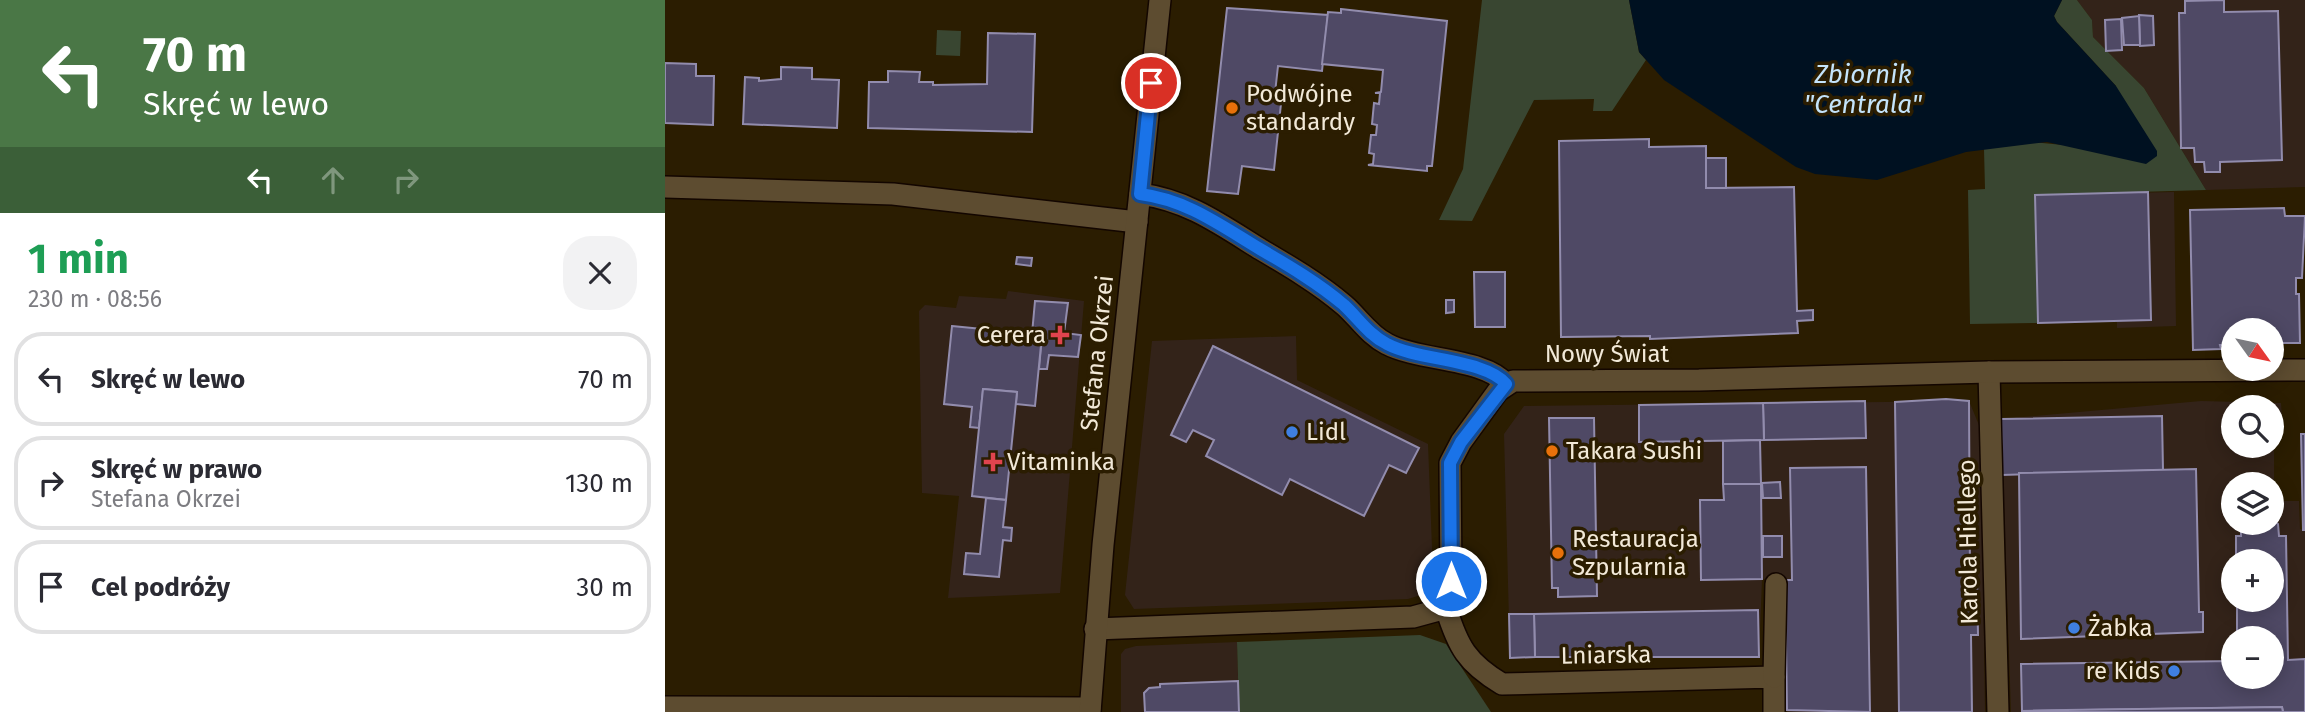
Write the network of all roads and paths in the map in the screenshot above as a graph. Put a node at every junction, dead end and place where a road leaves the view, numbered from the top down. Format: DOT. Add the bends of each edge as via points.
graph roads {
  1 [pos="1160,0"];
  2 [pos="665,187"];
  3 [pos="1140,194"];
  4 [pos="1137,222"];
  5 [pos="2305,370"];
  6 [pos="1989,372"];
  7 [pos="1506,384"];
  8 [pos="1776,584"];
  9 [pos="1446,608"];
  10 [pos="1095,629"];
  11 [pos="1774,677"];
  12 [pos="665,708"];
  13 [pos="1090,710"];
  14 [pos="1774,712"];
  15 [pos="1998,712"];
  1 -- 3 [label="street, Stefana Okrzei"];
  2 -- 4 [label="street" via="893,194"];
  3 -- 4 [label="street, Stefana Okrzei"];
  3 -- 7 [label="street" via="1163,197 1211,217 1307,276 1385,344 1418,357 1495,373"];
  4 -- 10 [label="street, Stefana Okrzei"];
  5 -- 6 [label="street, Nowy Świat"];
  6 -- 7 [label="street, Nowy Świat" via="1658,381 1520,379"];
  6 -- 15 [label="street, Karola Hiellego"];
  7 -- 9 [label="street" via="1450,463 1451,581"];
  8 -- 11 [label="street"];
  9 -- 10 [label="street" via="1413,617"];
  9 -- 11 [label="street, Lniarska" via="1456,640 1476,669 1502,684"];
  10 -- 13 [label="street, Stefana Okrzei"];
  11 -- 14 [label="street"];
  12 -- 13 [label="street"];
}
